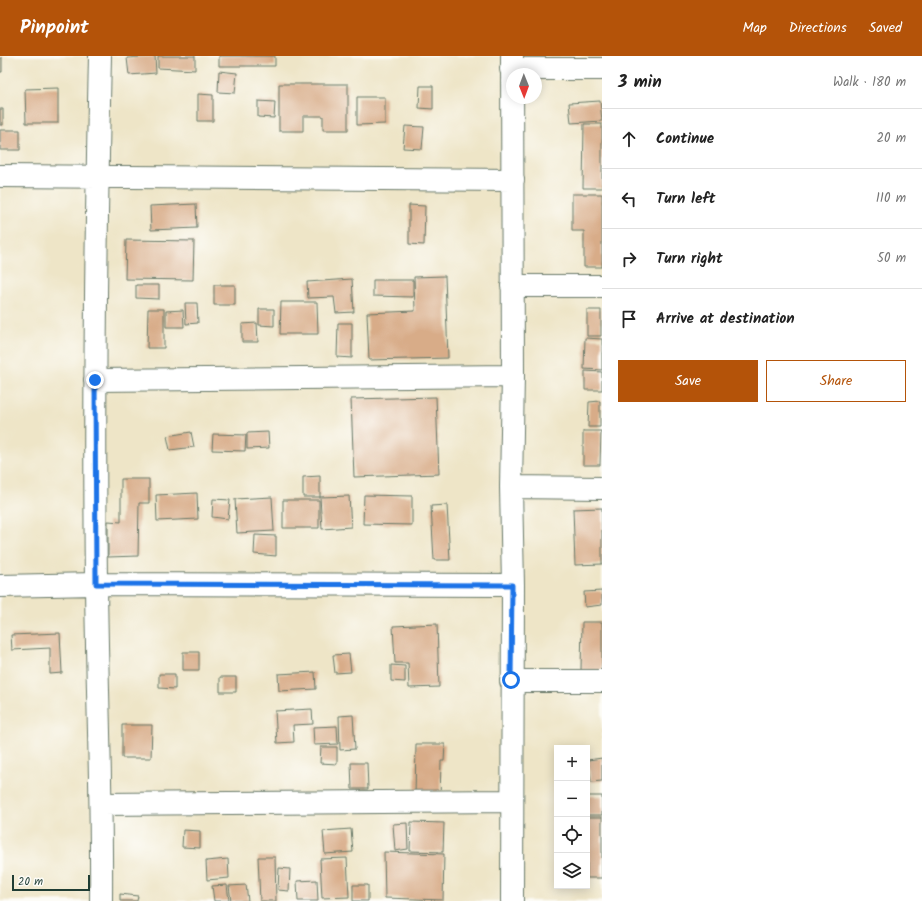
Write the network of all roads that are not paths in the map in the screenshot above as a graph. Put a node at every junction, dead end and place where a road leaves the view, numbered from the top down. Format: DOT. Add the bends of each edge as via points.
graph roads {
  1 [pos="100,56"];
  2 [pos="512,62"];
  3 [pos="602,69"];
  4 [pos="0,176"];
  5 [pos="98,176"];
  6 [pos="512,180"];
  7 [pos="512,286"];
  8 [pos="602,286"];
  9 [pos="513,376"];
  10 [pos="95,380"];
  11 [pos="511,487"];
  12 [pos="602,488"];
  13 [pos="96,584"];
  14 [pos="512,585"];
  15 [pos="0,586"];
  16 [pos="511,680"];
  17 [pos="602,681"];
  18 [pos="511,801"];
  19 [pos="102,804"];
  20 [pos="102,901"];
  21 [pos="512,901"];
  1 -- 5 [label="street"];
  2 -- 3 [label="street"];
  2 -- 6 [label="street"];
  4 -- 5 [label="street"];
  5 -- 6 [label="street"];
  5 -- 10 [label="street"];
  6 -- 7 [label="street"];
  7 -- 8 [label="street"];
  7 -- 9 [label="street"];
  9 -- 10 [label="street"];
  9 -- 11 [label="street"];
  10 -- 13 [label="street"];
  11 -- 12 [label="street"];
  11 -- 14 [label="street"];
  13 -- 14 [label="street"];
  13 -- 15 [label="street"];
  13 -- 19 [label="street"];
  14 -- 16 [label="street"];
  16 -- 17 [label="street"];
  16 -- 18 [label="street"];
  18 -- 19 [label="street"];
  18 -- 21 [label="street"];
  19 -- 20 [label="street"];
}
